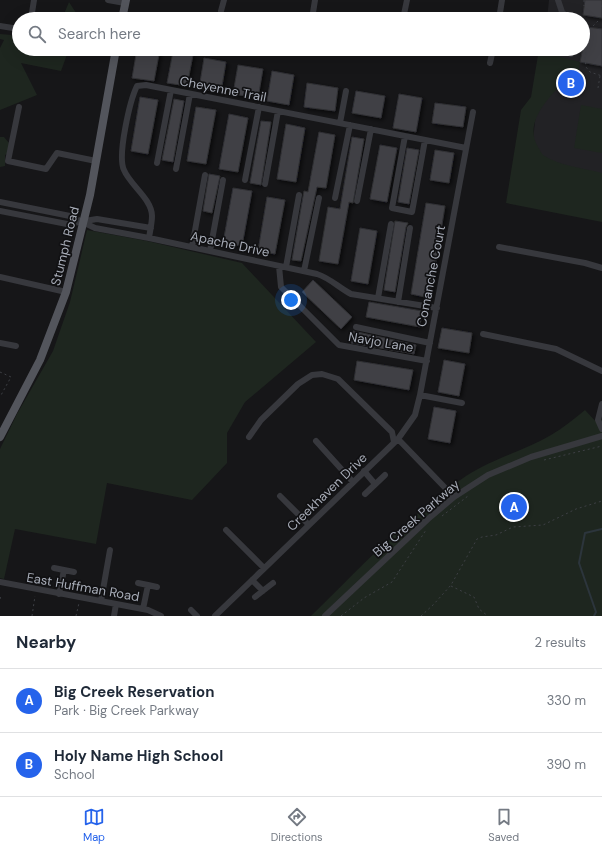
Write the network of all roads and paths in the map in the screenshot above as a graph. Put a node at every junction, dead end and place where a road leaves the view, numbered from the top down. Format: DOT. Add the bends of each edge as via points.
graph roads {
  1 [pos="34,0"];
  2 [pos="108,0"];
  3 [pos="224,0"];
  4 [pos="315,0"];
  5 [pos="407,0"];
  6 [pos="502,0"];
  7 [pos="558,0"];
  8 [pos="584,0"];
  9 [pos="125,2"];
  10 [pos="584,6"];
  11 [pos="222,11"];
  12 [pos="32,12"];
  13 [pos="123,12"];
  14 [pos="313,12"];
  15 [pos="404,12"];
  16 [pos="500,12"];
  17 [pos="562,12"];
  18 [pos="598,20"];
  19 [pos="0,26"];
  20 [pos="12,29"];
  21 [pos="590,29"];
  22 [pos="115,56"];
  23 [pos="492,56"];
  24 [pos="586,56"];
  25 [pos="490,63"];
  26 [pos="601,76"];
  27 [pos="598,88"];
  28 [pos="171,90"];
  29 [pos="346,91"];
  30 [pos="190,94"];
  31 [pos="19,107"];
  32 [pos="259,107"];
  33 [pos="278,111"];
  34 [pos="473,112"];
  35 [pos="340,123"];
  36 [pos="350,125"];
  37 [pos="371,129"];
  38 [pos="405,136"];
  39 [pos="425,140"];
  40 [pos="466,148"];
  41 [pos="96,161"];
  42 [pos="157,163"];
  43 [pos="176,169"];
  44 [pos="204,175"];
  45 [pos="223,180"];
  46 [pos="245,180"];
  47 [pos="265,184"];
  48 [pos="299,195"];
  49 [pos="318,198"];
  50 [pos="335,198"];
  51 [pos="357,201"];
  52 [pos="0,202"];
  53 [pos="0,211"];
  54 [pos="82,222"];
  55 [pos="391,224"];
  56 [pos="151,228"];
  57 [pos="410,228"];
  58 [pos="193,237"];
  59 [pos="149,238"];
  60 [pos="212,241"];
  61 [pos="192,247"];
  62 [pos="499,247"];
  63 [pos="210,251"];
  64 [pos="279,266"];
  65 [pos="286,267"];
  66 [pos="602,268"];
  67 [pos="304,271"];
  68 [pos="0,277"];
  69 [pos="66,292"];
  70 [pos="378,298"];
  71 [pos="398,302"];
  72 [pos="437,308"];
  73 [pos="356,327"];
  74 [pos="483,334"];
  75 [pos="0,343"];
  76 [pos="430,343"];
  77 [pos="16,346"];
  78 [pos="427,361"];
  79 [pos="602,371"];
  80 [pos="0,372"];
  81 [pos="420,395"];
  82 [pos="0,397"];
  83 [pos="462,403"];
  84 [pos="602,404"];
  85 [pos="602,429"];
  86 [pos="602,436"];
  87 [pos="0,437"];
  88 [pos="249,437"];
  89 [pos="316,441"];
  90 [pos="396,441"];
  91 [pos="602,446"];
  92 [pos="541,460"];
  93 [pos="364,471"];
  94 [pos="385,475"];
  95 [pos="353,482"];
  96 [pos="375,484"];
  97 [pos="365,494"];
  98 [pos="470,494"];
  99 [pos="280,496"];
  100 [pos="454,497"];
  101 [pos="602,501"];
  102 [pos="441,516"];
  103 [pos="309,525"];
  104 [pos="226,530"];
  105 [pos="426,530"];
  106 [pos="110,550"];
  107 [pos="54,568"];
  108 [pos="264,568"];
  109 [pos="64,570"];
  110 [pos="74,572"];
  111 [pos="252,580"];
  112 [pos="0,582"];
  113 [pos="138,583"];
  114 [pos="273,583"];
  115 [pos="148,585"];
  116 [pos="451,585"];
  117 [pos="157,587"];
  118 [pos="37,589"];
  119 [pos="263,591"];
  120 [pos="59,594"];
  121 [pos="1,595"];
  122 [pos="80,597"];
  123 [pos="256,597"];
  124 [pos="0,599"];
  125 [pos="101,601"];
  126 [pos="116,604"];
  127 [pos="143,609"];
  128 [pos="191,610"];
  129 [pos="32,616"];
  130 [pos="35,616"];
  131 [pos="76,616"];
  132 [pos="114,616"];
  133 [pos="161,616"];
  134 [pos="197,616"];
  135 [pos="215,616"];
  136 [pos="325,616"];
  137 [pos="341,616"];
  138 [pos="421,616"];
  139 [pos="488,616"];
  1 -- 12 [label="street"];
  2 -- 9 [label="street"];
  3 -- 11 [label="street"];
  4 -- 14 [label="street"];
  5 -- 15 [label="street"];
  6 -- 16 [label="street"];
  7 -- 17 [label="street"];
  8 -- 10 [label="path"];
  9 -- 13 [label="main road"];
  18 -- 21 [label="path"];
  19 -- 20 [label="street"];
  22 -- 41 [label="main road, Stumph Road"];
  23 -- 25 [label="street"];
  24 -- 26 [label="path" via="585,61 590,72"];
  26 -- 27 [label="path"];
  28 -- 30 [label="street, Cheyenne Trail"];
  28 -- 42 [label="street"];
  28 -- 56 [label="street, Cheyenne Trail" via="146,85 137,86 132,96 120,160 129,180 149,206 152,215"];
  29 -- 35 [label="street"];
  30 -- 32 [label="street, Cheyenne Trail"];
  30 -- 43 [label="street"];
  31 -- 41 [label="street" via="8,161 46,169 57,153"];
  32 -- 33 [label="street, Cheyenne Trail"];
  32 -- 46 [label="street"];
  33 -- 35 [label="street, Cheyenne Trail"];
  33 -- 47 [label="street"];
  34 -- 40 [label="street, Comanche Court"];
  35 -- 36 [label="street, Cheyenne Trail"];
  36 -- 37 [label="street, Cheyenne Trail"];
  36 -- 50 [label="street"];
  37 -- 38 [label="street, Cheyenne Trail"];
  37 -- 51 [label="street"];
  38 -- 39 [label="street, Cheyenne Trail"];
  38 -- 39 [label="street" via="392,208 412,212"];
  39 -- 40 [label="street, Cheyenne Trail"];
  40 -- 72 [label="street, Comanche Court"];
  41 -- 54 [label="main road, Stumph Road"];
  44 -- 58 [label="street"];
  45 -- 60 [label="street"];
  48 -- 65 [label="street"];
  49 -- 67 [label="street"];
  52 -- 54 [label="street, Apache Drive" via="70,216"];
  53 -- 54 [label="street" via="67,224"];
  54 -- 56 [label="street" via="97,218"];
  54 -- 59 [label="street, Apache Drive" via="95,228"];
  54 -- 69 [label="main road, Stumph Road"];
  55 -- 70 [label="street"];
  56 -- 59 [label="street, Cheyenne Trail"];
  57 -- 71 [label="street"];
  58 -- 60 [label="street"];
  58 -- 61 [label="street"];
  59 -- 61 [label="street, Apache Drive"];
  60 -- 63 [label="street"];
  61 -- 63 [label="street, Apache Drive"];
  62 -- 66 [label="street"];
  63 -- 64 [label="street, Apache Drive"];
  64 -- 65 [label="street, Apache Drive"];
  64 -- 78 [label="street, Navjo Lane" via="281,288 339,345"];
  65 -- 67 [label="street, Apache Drive"];
  67 -- 70 [label="street, Apache Drive" via="326,277 351,294"];
  68 -- 69 [label="street"];
  69 -- 87 [label="main road, Stumph Road" via="40,360"];
  70 -- 71 [label="street, Apache Drive"];
  71 -- 72 [label="street, Apache Drive"];
  72 -- 76 [label="street, Comanche Court"];
  73 -- 76 [label="street"];
  74 -- 79 [label="street" via="556,349"];
  75 -- 77 [label="street"];
  76 -- 78 [label="street, Comanche Court"];
  78 -- 81 [label="street, Comanche Court"];
  80 -- 82 [label="path" via="11,377"];
  81 -- 83 [label="street"];
  81 -- 90 [label="street, Comanche Court" via="415,415"];
  84 -- 85 [label="street" via="598,420"];
  86 -- 100 [label="street, Big Creek Parkway" via="509,466 488,475"];
  88 -- 90 [label="street" via="298,384 312,375 322,374 338,379 392,432"];
  89 -- 95 [label="street"];
  90 -- 93 [label="street, Creekhaven Drive"];
  90 -- 100 [label="street"];
  91 -- 92 [label="path"];
  93 -- 95 [label="street, Creekhaven Drive"];
  93 -- 96 [label="street"];
  94 -- 96 [label="street"];
  95 -- 103 [label="street, Creekhaven Drive"];
  96 -- 97 [label="street"];
  98 -- 102 [label="path"];
  99 -- 103 [label="street"];
  100 -- 136 [label="street, Big Creek Parkway" via="391,552"];
  101 -- 116 [label="path" via="576,509 543,525 512,527 496,535 482,537 473,544"];
  103 -- 108 [label="street, Creekhaven Drive"];
  104 -- 108 [label="street"];
  105 -- 137 [label="path" via="392,582 364,598"];
  106 -- 125 [label="street"];
  107 -- 109 [label="street"];
  108 -- 111 [label="street, Creekhaven Drive"];
  109 -- 110 [label="street"];
  109 -- 120 [label="street"];
  111 -- 119 [label="street"];
  111 -- 135 [label="street, Creekhaven Drive"];
  112 -- 118 [label="street, East Huffman Road"];
  113 -- 115 [label="street"];
  114 -- 119 [label="street"];
  115 -- 117 [label="street"];
  115 -- 127 [label="street"];
  116 -- 138 [label="path"];
  116 -- 139 [label="path" via="474,597 479,609"];
  118 -- 120 [label="street, East Huffman Road"];
  118 -- 129 [label="path"];
  119 -- 123 [label="street"];
  120 -- 122 [label="street, East Huffman Road"];
  121 -- 124 [label="path"];
  122 -- 125 [label="street, East Huffman Road"];
  122 -- 131 [label="path"];
  125 -- 126 [label="street, East Huffman Road"];
  126 -- 127 [label="street, East Huffman Road"];
  126 -- 132 [label="street"];
  127 -- 133 [label="street, East Huffman Road"];
  128 -- 134 [label="street"];
  129 -- 130 [label="path"];
}
